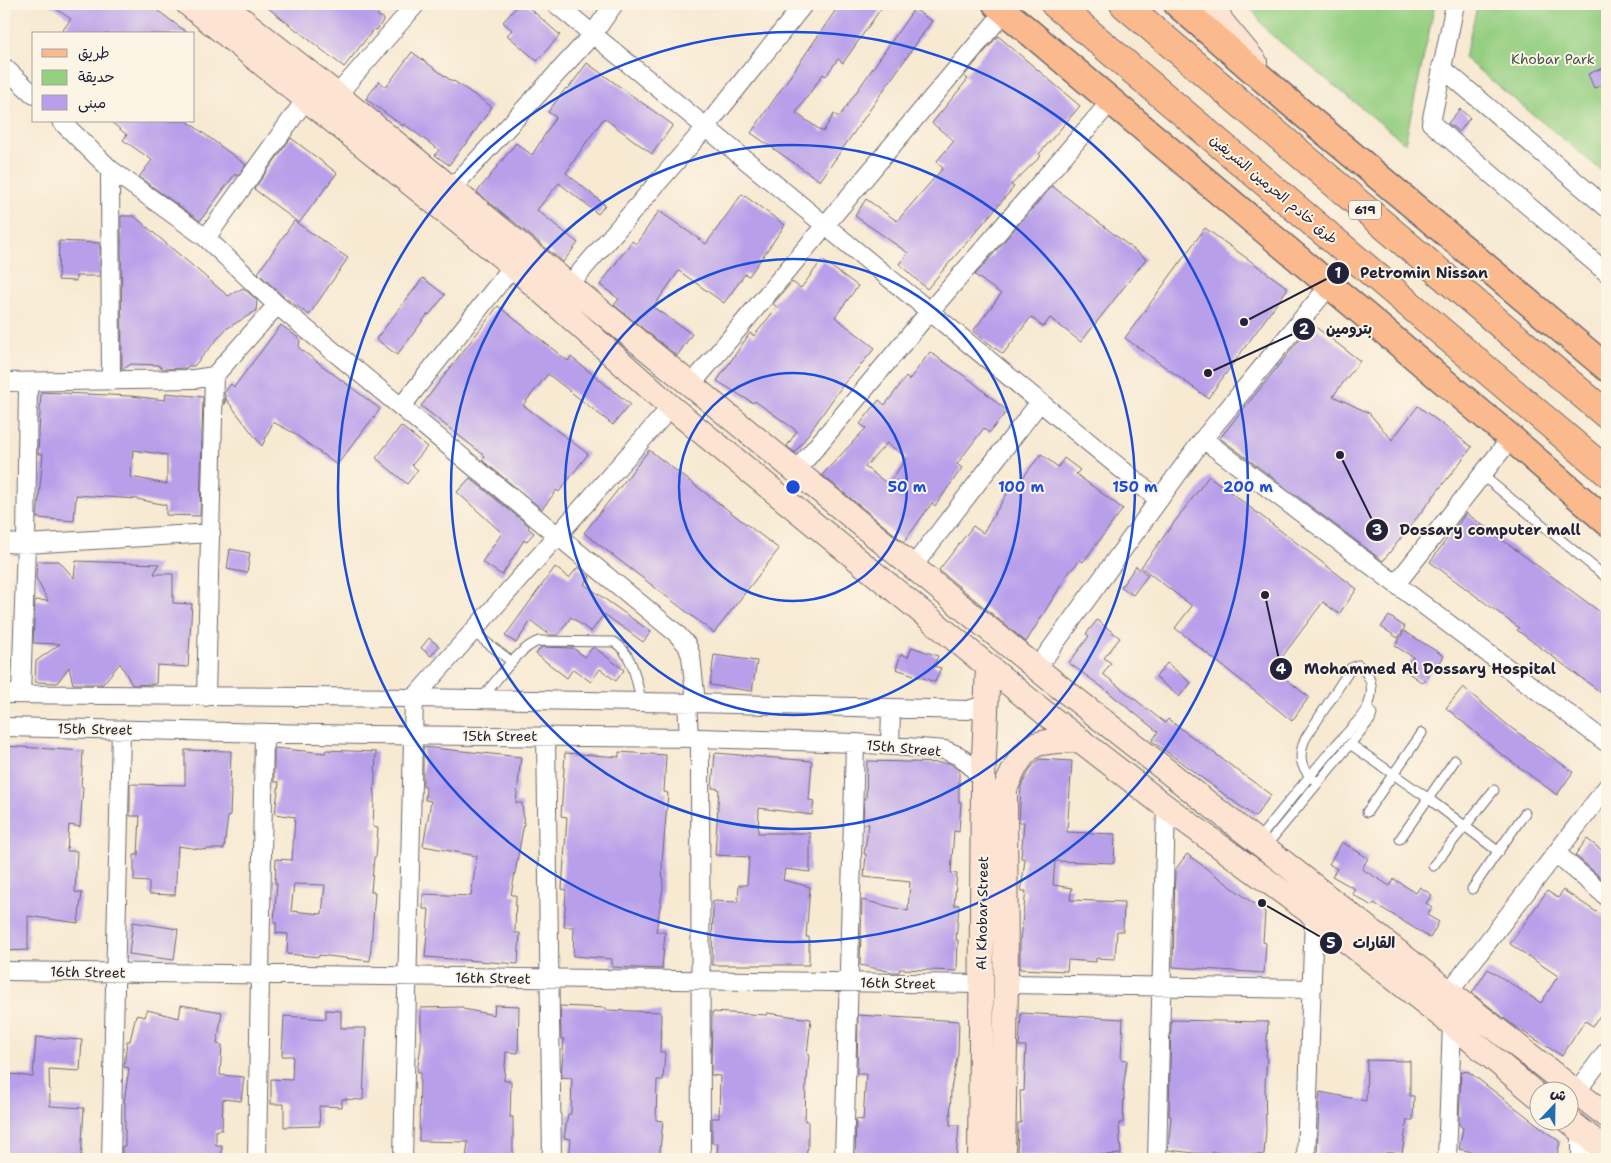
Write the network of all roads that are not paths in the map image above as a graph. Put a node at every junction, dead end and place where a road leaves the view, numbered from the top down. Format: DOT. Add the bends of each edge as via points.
graph roads {
  1 [pos="188,4"];
  2 [pos="223,4"];
  3 [pos="416,4"];
  4 [pos="556,4"];
  5 [pos="614,4"];
  6 [pos="804,4"];
  7 [pos="1040,4"];
  8 [pos="1055,4"];
  9 [pos="1124,4"];
  10 [pos="1176,4"];
  11 [pos="1216,4"];
  12 [pos="1454,4"];
  13 [pos="1001,8"];
  14 [pos="593,34"];
  15 [pos="4,67"];
  16 [pos="1442,67"];
  17 [pos="32,93"];
  18 [pos="337,95"];
  19 [pos="306,99"];
  20 [pos="1111,101"];
  21 [pos="1288,101"];
  22 [pos="62,122"];
  23 [pos="706,127"];
  24 [pos="1210,136"];
  25 [pos="110,169"];
  26 [pos="451,189"];
  27 [pos="1607,208"];
  28 [pos="825,225"];
  29 [pos="206,238"];
  30 [pos="512,266"];
  31 [pos="1607,273"];
  32 [pos="569,285"];
  33 [pos="1330,285"];
  34 [pos="277,305"];
  35 [pos="930,311"];
  36 [pos="1607,368"];
  37 [pos="214,376"];
  38 [pos="110,381"];
  39 [pos="4,382"];
  40 [pos="28,382"];
  41 [pos="691,384"];
  42 [pos="1040,402"];
  43 [pos="671,406"];
  44 [pos="401,407"];
  45 [pos="1607,415"];
  46 [pos="1511,438"];
  47 [pos="1203,439"];
  48 [pos="796,471"];
  49 [pos="1607,472"];
  50 [pos="1482,475"];
  51 [pos="1159,500"];
  52 [pos="1607,522"];
  53 [pos="211,533"];
  54 [pos="558,535"];
  55 [pos="4,544"];
  56 [pos="26,544"];
  57 [pos="912,566"];
  58 [pos="1607,578"];
  59 [pos="1396,584"];
  60 [pos="473,632"];
  61 [pos="512,662"];
  62 [pos="988,666"];
  63 [pos="1037,668"];
  64 [pos="12,694"];
  65 [pos="206,697"];
  66 [pos="414,698"];
  67 [pos="480,700"];
  68 [pos="642,703"];
  69 [pos="691,703"];
  70 [pos="987,704"];
  71 [pos="1367,708"];
  72 [pos="891,709"];
  73 [pos="4,727"];
  74 [pos="121,730"];
  75 [pos="264,733"];
  76 [pos="1422,733"];
  77 [pos="413,736"];
  78 [pos="546,737"];
  79 [pos="694,737"];
  80 [pos="1081,740"];
  81 [pos="855,743"];
  82 [pos="1607,743"];
  83 [pos="1350,744"];
  84 [pos="890,746"];
  85 [pos="1455,760"];
  86 [pos="1393,774"];
  87 [pos="1309,776"];
  88 [pos="984,782"];
  89 [pos="1318,783"];
  90 [pos="1607,787"];
  91 [pos="1494,790"];
  92 [pos="1429,799"];
  93 [pos="1166,807"];
  94 [pos="1367,812"];
  95 [pos="1524,813"];
  96 [pos="1465,826"];
  97 [pos="1400,839"];
  98 [pos="1261,844"];
  99 [pos="994,851"];
  100 [pos="1499,852"];
  101 [pos="1556,854"];
  102 [pos="1434,866"];
  103 [pos="1472,889"];
  104 [pos="1607,897"];
  105 [pos="1314,915"];
  106 [pos="4,971"];
  107 [pos="115,972"];
  108 [pos="260,974"];
  109 [pos="408,976"];
  110 [pos="549,978"];
  111 [pos="700,980"];
  112 [pos="849,982"];
  113 [pos="981,984"];
  114 [pos="1006,984"];
  115 [pos="1161,987"];
  116 [pos="1312,989"];
  117 [pos="1449,992"];
  118 [pos="1452,1024"];
  119 [pos="1607,1051"];
  120 [pos="1561,1080"];
  121 [pos="1528,1088"];
  122 [pos="1578,1089"];
  123 [pos="1578,1094"];
  124 [pos="1607,1116"];
  125 [pos="1578,1129"];
  126 [pos="1575,1130"];
  127 [pos="1607,1151"];
  128 [pos="111,1159"];
  129 [pos="257,1159"];
  130 [pos="403,1159"];
  131 [pos="552,1159"];
  132 [pos="701,1159"];
  133 [pos="844,1159"];
  134 [pos="980,1159"];
  135 [pos="1004,1159"];
  136 [pos="1157,1159"];
  137 [pos="1306,1159"];
  138 [pos="1447,1159"];
  139 [pos="1581,1159"];
  1 -- 19 [label="street"];
  2 -- 18 [label="street"];
  3 -- 18 [label="street"];
  4 -- 14 [label="street"];
  5 -- 14 [label="street"];
  6 -- 23 [label="street"];
  7 -- 24 [label="main road"];
  8 -- 24 [label="highway, طرق خادم الحرمين الشريفين"];
  9 -- 45 [label="highway, 619"];
  10 -- 21 [label="main road"];
  11 -- 21 [label="street" via="1221,21"];
  12 -- 16 [label="street"];
  13 -- 20 [label="main road"];
  13 -- 28 [label="street"];
  14 -- 23 [label="street"];
  14 -- 26 [label="street"];
  15 -- 17 [label="street"];
  16 -- 27 [label="street"];
  16 -- 31 [label="street" via="1430,123"];
  18 -- 26 [label="street"];
  19 -- 29 [label="street"];
  19 -- 30 [label="street"];
  20 -- 33 [label="main road"];
  20 -- 35 [label="street"];
  21 -- 36 [label="main road"];
  22 -- 25 [label="street"];
  23 -- 28 [label="street"];
  23 -- 32 [label="street"];
  24 -- 49 [label="highway, طرق خادم الحرمين الشريفين"];
  25 -- 29 [label="street"];
  25 -- 38 [label="street"];
  26 -- 32 [label="street"];
  28 -- 35 [label="street"];
  28 -- 41 [label="street"];
  29 -- 34 [label="street"];
  30 -- 43 [label="street"];
  30 -- 44 [label="street"];
  32 -- 41 [label="street"];
  33 -- 46 [label="main road"];
  33 -- 47 [label="street"];
  34 -- 37 [label="street"];
  34 -- 44 [label="street"];
  35 -- 42 [label="street"];
  35 -- 48 [label="street"];
  37 -- 38 [label="street"];
  37 -- 53 [label="street"];
  38 -- 40 [label="street"];
  39 -- 40 [label="street"];
  40 -- 56 [label="street"];
  41 -- 48 [label="street"];
  42 -- 51 [label="street"];
  42 -- 57 [label="street"];
  43 -- 54 [label="street"];
  43 -- 62 [label="street"];
  44 -- 54 [label="street"];
  46 -- 50 [label="street"];
  46 -- 52 [label="main road"];
  47 -- 51 [label="street"];
  47 -- 59 [label="street"];
  48 -- 57 [label="street"];
  50 -- 58 [label="lane"];
  50 -- 59 [label="street"];
  51 -- 63 [label="street"];
  53 -- 56 [label="street"];
  53 -- 65 [label="street"];
  54 -- 60 [label="street"];
  54 -- 69 [label="street" via="687,645 691,656"];
  55 -- 56 [label="street"];
  56 -- 64 [label="street"];
  57 -- 63 [label="street"];
  59 -- 82 [label="street"];
  60 -- 61 [label="lane"];
  60 -- 66 [label="street"];
  61 -- 67 [label="lane"];
  61 -- 68 [label="lane" via="531,644 539,641 614,642 628,656"];
  62 -- 70 [label="street, Al Khobar Street"];
  62 -- 80 [label="street"];
  63 -- 98 [label="street"];
  64 -- 65 [label="street"];
  65 -- 66 [label="street"];
  66 -- 67 [label="street"];
  66 -- 77 [label="street"];
  67 -- 68 [label="street"];
  68 -- 69 [label="street"];
  69 -- 72 [label="street"];
  69 -- 79 [label="street"];
  70 -- 72 [label="street" via="968,710"];
  70 -- 88 [label="street, Al Khobar Street"];
  71 -- 83 [label="lane" via="1372,714 1370,720"];
  71 -- 87 [label="lane"];
  71 -- 87 [label="lane" via="1372,690 1370,678 1358,665 1351,668 1305,739 1300,756"];
  72 -- 84 [label="street"];
  73 -- 74 [label="street, 15th Street"];
  74 -- 75 [label="street, 15th Street"];
  74 -- 107 [label="street"];
  75 -- 77 [label="street, 15th Street"];
  75 -- 108 [label="street"];
  76 -- 86 [label="lane"];
  77 -- 78 [label="street, 15th Street"];
  77 -- 109 [label="street"];
  78 -- 79 [label="street, 15th Street"];
  78 -- 110 [label="street"];
  79 -- 81 [label="street, 15th Street"];
  79 -- 111 [label="street"];
  80 -- 93 [label="street"];
  80 -- 99 [label="street, Al Khobar Street" via="1034,746 1015,765 1005,789"];
  81 -- 84 [label="street, 15th Street"];
  81 -- 112 [label="street"];
  83 -- 86 [label="lane"];
  83 -- 89 [label="lane"];
  84 -- 88 [label="street, 15th Street" via="945,750 959,756"];
  85 -- 92 [label="lane"];
  86 -- 92 [label="lane"];
  86 -- 94 [label="lane"];
  87 -- 89 [label="lane"];
  87 -- 98 [label="lane"];
  88 -- 99 [label="street, Al Khobar Street"];
  89 -- 98 [label="lane"];
  90 -- 101 [label="street"];
  91 -- 96 [label="lane"];
  92 -- 96 [label="lane"];
  92 -- 97 [label="lane"];
  93 -- 105 [label="street"];
  93 -- 115 [label="street"];
  95 -- 100 [label="lane"];
  96 -- 100 [label="lane"];
  96 -- 102 [label="lane"];
  98 -- 117 [label="street"];
  99 -- 113 [label="street, Al Khobar Street"];
  99 -- 114 [label="street, Al Khobar Street"];
  100 -- 103 [label="lane"];
  101 -- 104 [label="street"];
  101 -- 117 [label="street"];
  105 -- 116 [label="street"];
  105 -- 118 [label="street"];
  106 -- 107 [label="street, 16th Street"];
  107 -- 108 [label="street, 16th Street"];
  107 -- 128 [label="street"];
  108 -- 109 [label="street, 16th Street"];
  108 -- 129 [label="street"];
  109 -- 110 [label="street, 16th Street"];
  109 -- 130 [label="street"];
  110 -- 111 [label="street, 16th Street"];
  110 -- 131 [label="street"];
  111 -- 112 [label="street, 16th Street"];
  111 -- 132 [label="street"];
  112 -- 113 [label="street, 16th Street"];
  112 -- 133 [label="street"];
  113 -- 134 [label="street, Al Khobar Street"];
  114 -- 115 [label="street"];
  114 -- 135 [label="street, Al Khobar Street"];
  115 -- 116 [label="street"];
  115 -- 136 [label="street"];
  116 -- 137 [label="street"];
  117 -- 118 [label="street"];
  117 -- 120 [label="street"];
  118 -- 121 [label="street"];
  118 -- 138 [label="street"];
  119 -- 122 [label="street"];
  123 -- 124 [label="street"];
  125 -- 127 [label="street"];
  126 -- 139 [label="street"];
}
